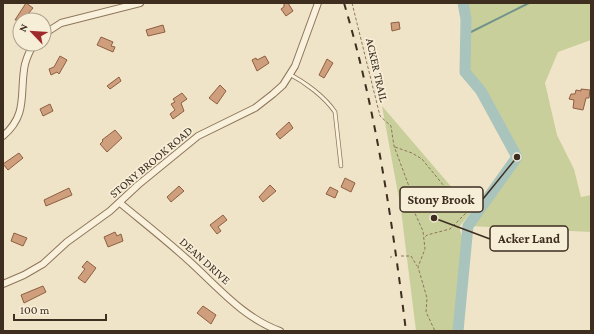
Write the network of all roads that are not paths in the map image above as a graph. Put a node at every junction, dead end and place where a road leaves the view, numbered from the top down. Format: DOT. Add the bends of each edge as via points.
graph roads {
  1 [pos="140,3"];
  2 [pos="318,3"];
  3 [pos="52,29"];
  4 [pos="31,52"];
  5 [pos="289,74"];
  6 [pos="3,136"];
  7 [pos="340,166"];
  8 [pos="120,203"];
  9 [pos="3,284"];
  10 [pos="279,331"];
  1 -- 3 [label="street" via="61,23"];
  2 -- 5 [label="street, STONY BROOK ROAD" via="300,53"];
  4 -- 6 [label="street" via="25,65 24,90 19,114"];
  5 -- 7 [label="lane" via="308,86 331,105 335,112"];
  5 -- 8 [label="street, STONY BROOK ROAD" via="283,85 255,108 198,136"];
  8 -- 9 [label="street, STONY BROOK ROAD" via="38,267"];
  8 -- 10 [label="street, DEAN DRIVE" via="259,322"];
}
